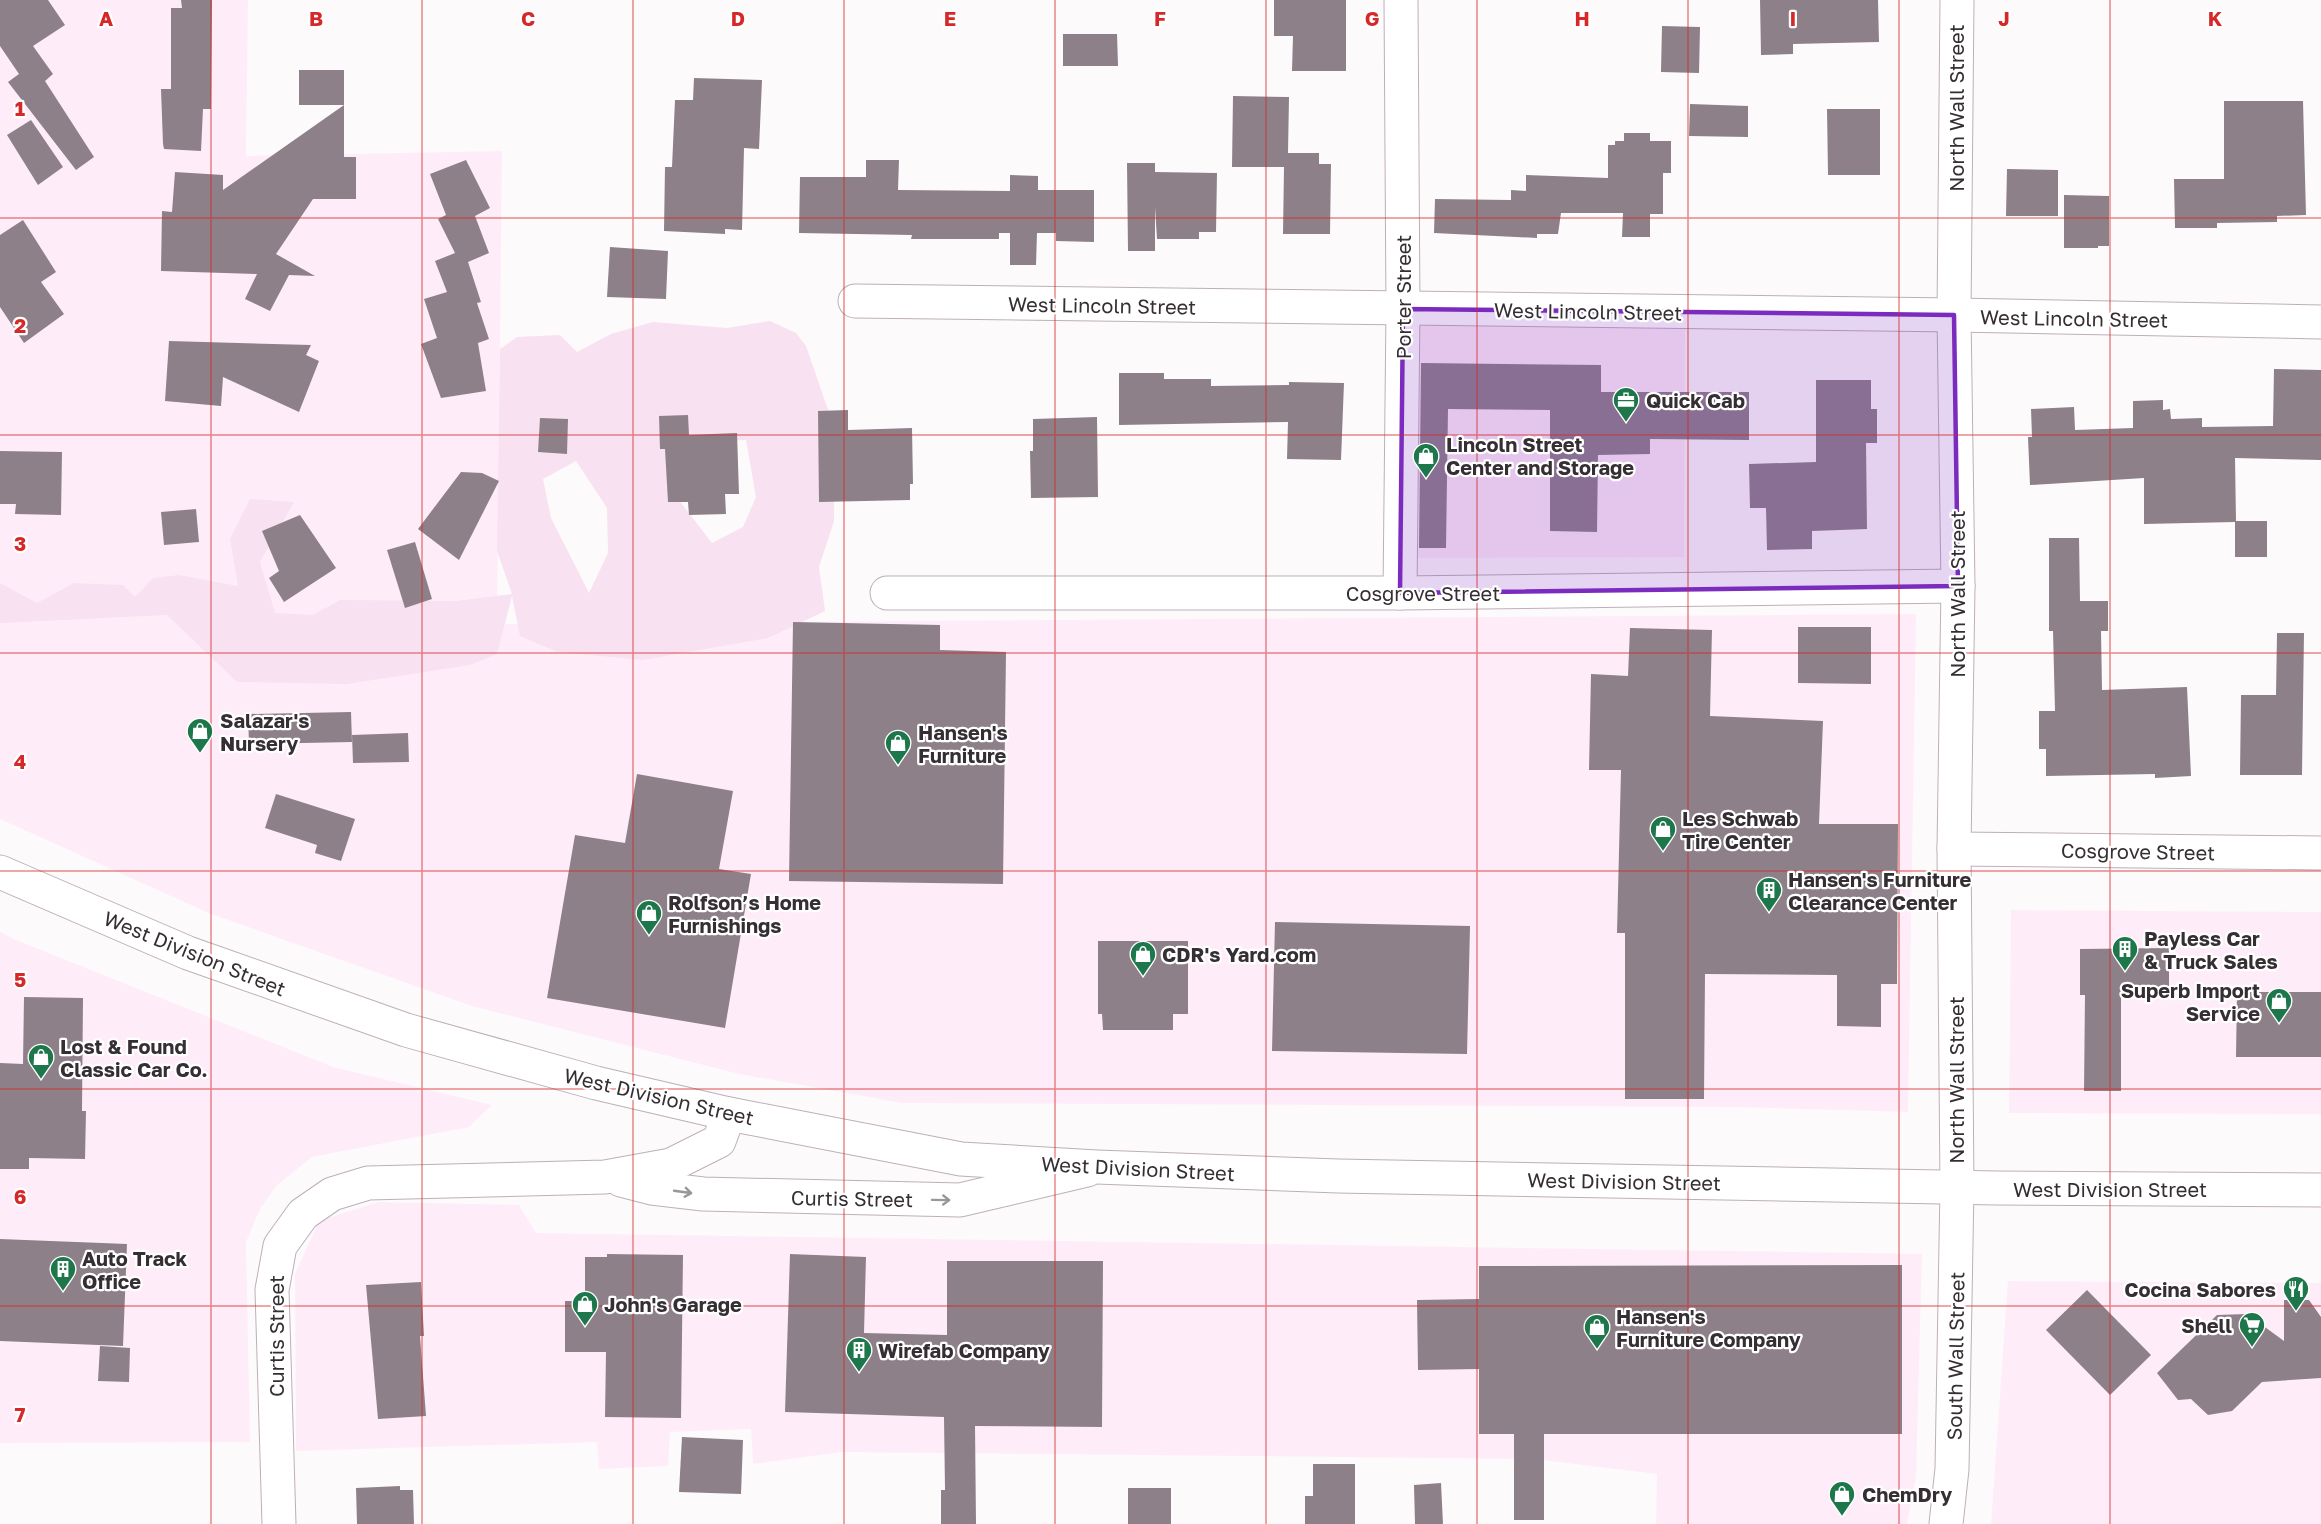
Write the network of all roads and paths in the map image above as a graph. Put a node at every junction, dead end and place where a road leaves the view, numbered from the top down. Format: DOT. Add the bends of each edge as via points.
graph roads {
  1 [pos="1401,0"];
  2 [pos="1957,0"];
  3 [pos="855,301"];
  4 [pos="1403,309"];
  5 [pos="1954,315"];
  6 [pos="2321,322"];
  7 [pos="1958,586"];
  8 [pos="887,593"];
  9 [pos="1400,593"];
  10 [pos="1954,849"];
  11 [pos="2321,853"];
  12 [pos="0,872"];
  13 [pos="729,1114"];
  14 [pos="1097,1167"];
  15 [pos="605,1177"];
  16 [pos="1957,1187"];
  17 [pos="2321,1190"];
  18 [pos="279,1524"];
  19 [pos="1946,1524"];
  1 -- 4 [label="street, Porter Street"];
  2 -- 5 [label="street, North Wall Street"];
  3 -- 4 [label="street, West Lincoln Street"];
  4 -- 5 [label="street, West Lincoln Street"];
  4 -- 9 [label="street, Porter Street"];
  5 -- 6 [label="street, West Lincoln Street"];
  5 -- 7 [label="street, North Wall Street"];
  7 -- 9 [label="street, Cosgrove Street"];
  7 -- 10 [label="street, North Wall Street"];
  8 -- 9 [label="street, Cosgrove Street"];
  10 -- 11 [label="street, Cosgrove Street"];
  10 -- 16 [label="street, North Wall Street"];
  12 -- 13 [label="street, West Division Street" via="188,954 406,1030 596,1083"];
  13 -- 14 [label="street, West Division Street" via="961,1159"];
  13 -- 15 [label="street, Curtis Street" via="719,1141 671,1165"];
  15 -- 14 [label="street, Curtis Street, one-way" via="703,1194 960,1200"];
  14 -- 16 [label="street, West Division Street" via="1350,1176"];
  15 -- 18 [label="street, Curtis Street" via="368,1183 332,1194 303,1214 280,1246 272,1290"];
  16 -- 17 [label="street, West Division Street"];
  16 -- 19 [label="street, South Wall Street" via="1952,1469"];
}
